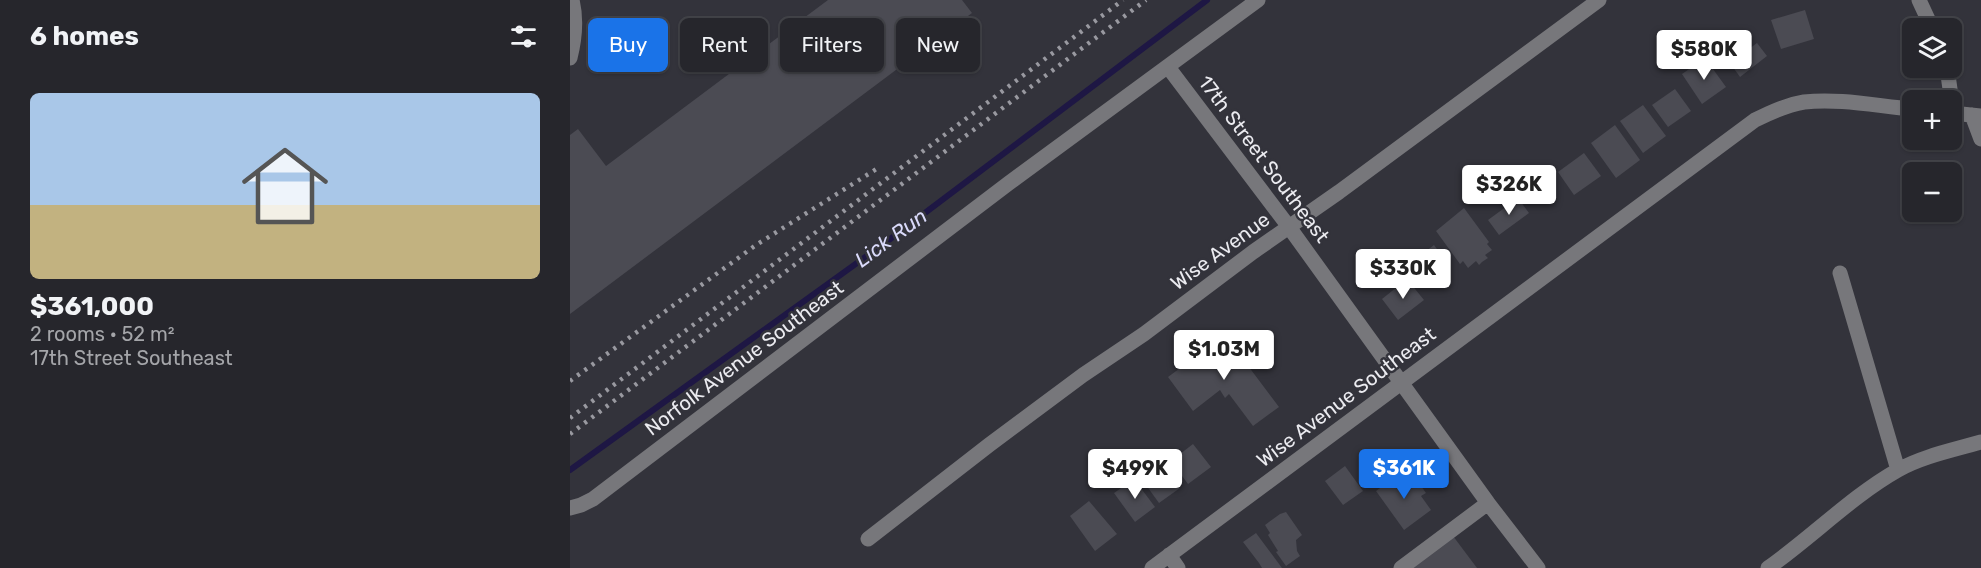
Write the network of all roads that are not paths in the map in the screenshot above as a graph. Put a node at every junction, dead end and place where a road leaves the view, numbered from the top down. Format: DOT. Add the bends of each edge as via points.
graph roads {
  1 [pos="572,0"];
  2 [pos="1258,0"];
  3 [pos="1599,0"];
  4 [pos="1919,0"];
  5 [pos="1927,18"];
  6 [pos="570,58"];
  7 [pos="1168,67"];
  8 [pos="1902,108"];
  9 [pos="1962,114"];
  10 [pos="1977,115"];
  11 [pos="1981,139"];
  12 [pos="1289,227"];
  13 [pos="1840,273"];
  14 [pos="1401,382"];
  15 [pos="1981,442"];
  16 [pos="1898,470"];
  17 [pos="1488,503"];
  18 [pos="570,508"];
  19 [pos="868,539"];
  20 [pos="1173,562"];
  21 [pos="1152,568"];
  22 [pos="1401,568"];
  23 [pos="1538,568"];
  24 [pos="1768,568"];
  1 -- 6 [label="street" via="575,38"];
  2 -- 7 [label="street, Norfolk Avenue Southeast"];
  3 -- 12 [label="street, Wise Avenue"];
  4 -- 5 [label="street"];
  7 -- 12 [label="street, 17th Street Southeast"];
  7 -- 18 [label="street, Norfolk Avenue Southeast" via="593,499"];
  8 -- 14 [label="street, Wise Avenue Southeast" via="1803,102 1755,120"];
  9 -- 10 [label="street"];
  10 -- 11 [label="street"];
  12 -- 14 [label="street, 17th Street Southeast"];
  12 -- 19 [label="street, Wise Avenue" via="1083,375"];
  13 -- 16 [label="street"];
  14 -- 17 [label="street, 17th Street Southeast"];
  14 -- 20 [label="street, Wise Avenue Southeast"];
  15 -- 16 [label="street"];
  16 -- 24 [label="street"];
  17 -- 22 [label="street"];
  17 -- 23 [label="street, 17th Street Southeast"];
  20 -- 21 [label="street, Wise Avenue Southeast"];
}
